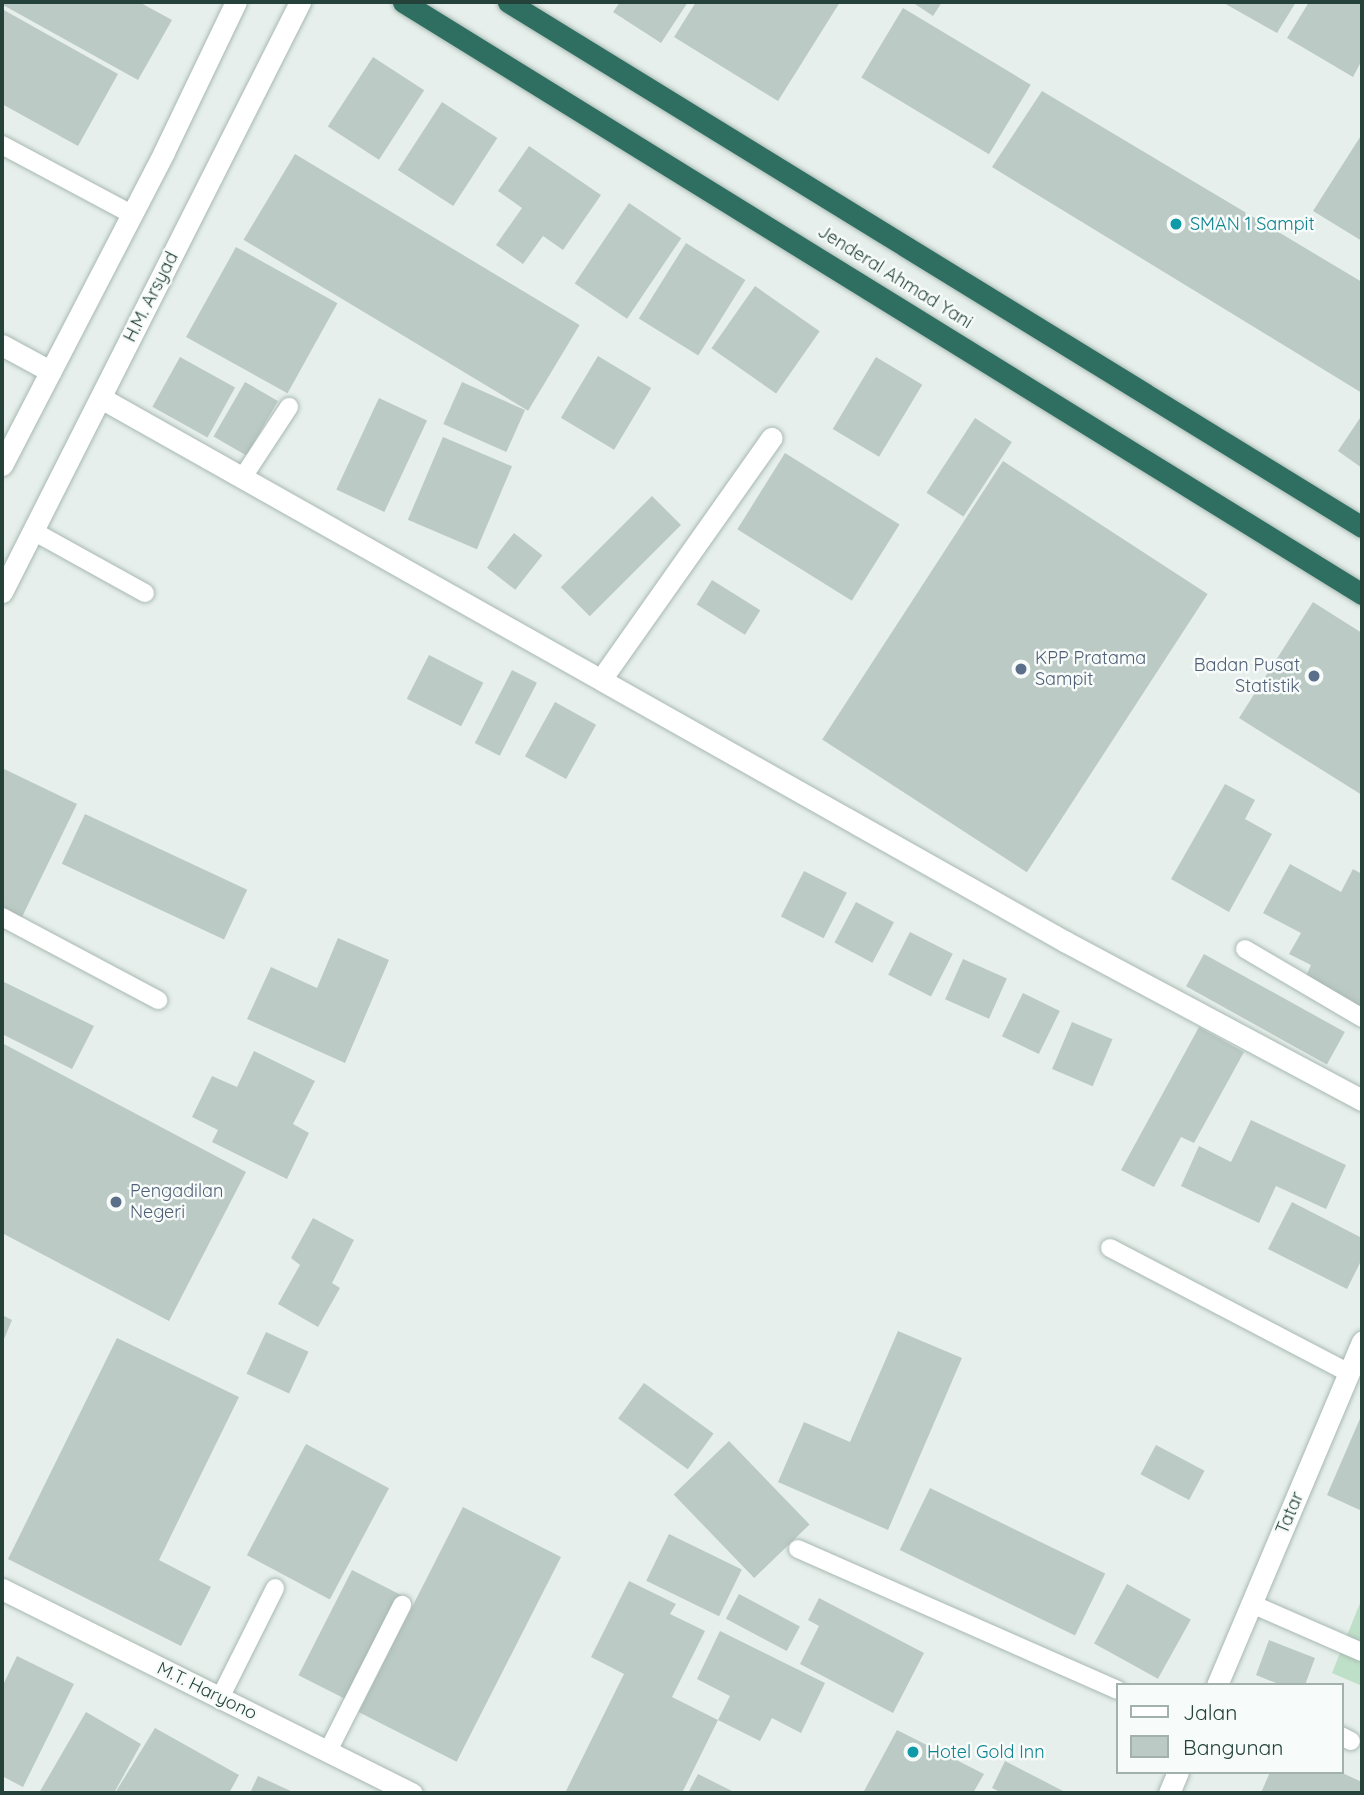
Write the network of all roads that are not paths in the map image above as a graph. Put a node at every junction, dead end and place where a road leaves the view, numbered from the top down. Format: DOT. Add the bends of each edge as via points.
graph roads {
  1 [pos="236,2"];
  2 [pos="300,2"];
  3 [pos="404,2"];
  4 [pos="508,2"];
  5 [pos="2,145"];
  6 [pos="131,214"];
  7 [pos="2,345"];
  8 [pos="50,371"];
  9 [pos="101,398"];
  10 [pos="289,407"];
  11 [pos="771,438"];
  12 [pos="2,465"];
  13 [pos="243,477"];
  14 [pos="1362,527"];
  15 [pos="33,531"];
  16 [pos="2,592"];
  17 [pos="145,593"];
  18 [pos="1362,594"];
  19 [pos="601,678"];
  20 [pos="2,917"];
  21 [pos="1245,949"];
  22 [pos="158,1000"];
  23 [pos="1362,1018"];
  24 [pos="1362,1100"];
  25 [pos="1110,1248"];
  26 [pos="1362,1341"];
  27 [pos="1349,1373"];
  28 [pos="798,1549"];
  29 [pos="275,1588"];
  30 [pos="2,1589"];
  31 [pos="1252,1604"];
  32 [pos="402,1605"];
  33 [pos="1362,1652"];
  34 [pos="1222,1683"];
  35 [pos="1116,1690"];
  36 [pos="220,1698"];
  37 [pos="328,1751"];
  38 [pos="1177,1774"];
  39 [pos="412,1793"];
  40 [pos="1169,1793"];
  1 -- 6 [label="street"];
  2 -- 9 [label="street, H.M. Arsyad"];
  3 -- 18 [label="highway, Jenderal Ahmad Yani"];
  4 -- 14 [label="highway, Jenderal Ahmad Yani"];
  5 -- 6 [label="lane"];
  6 -- 8 [label="street"];
  7 -- 8 [label="street"];
  8 -- 12 [label="street"];
  9 -- 13 [label="street"];
  9 -- 15 [label="street, H.M. Arsyad"];
  10 -- 13 [label="lane"];
  11 -- 19 [label="street"];
  13 -- 19 [label="street"];
  15 -- 16 [label="street, H.M. Arsyad"];
  15 -- 17 [label="lane"];
  19 -- 24 [label="street" via="1066,942"];
  20 -- 22 [label="lane"];
  21 -- 23 [label="lane"];
  25 -- 27 [label="lane"];
  26 -- 27 [label="street, Tatar"];
  27 -- 31 [label="street, Tatar"];
  28 -- 35 [label="lane"];
  29 -- 36 [label="lane"];
  30 -- 36 [label="street, M.T. Haryono"];
  31 -- 33 [label="lane"];
  31 -- 34 [label="street, Tatar"];
  32 -- 37 [label="lane"];
  36 -- 37 [label="street, M.T. Haryono"];
  37 -- 39 [label="street, M.T. Haryono"];
  38 -- 40 [label="street"];
}
